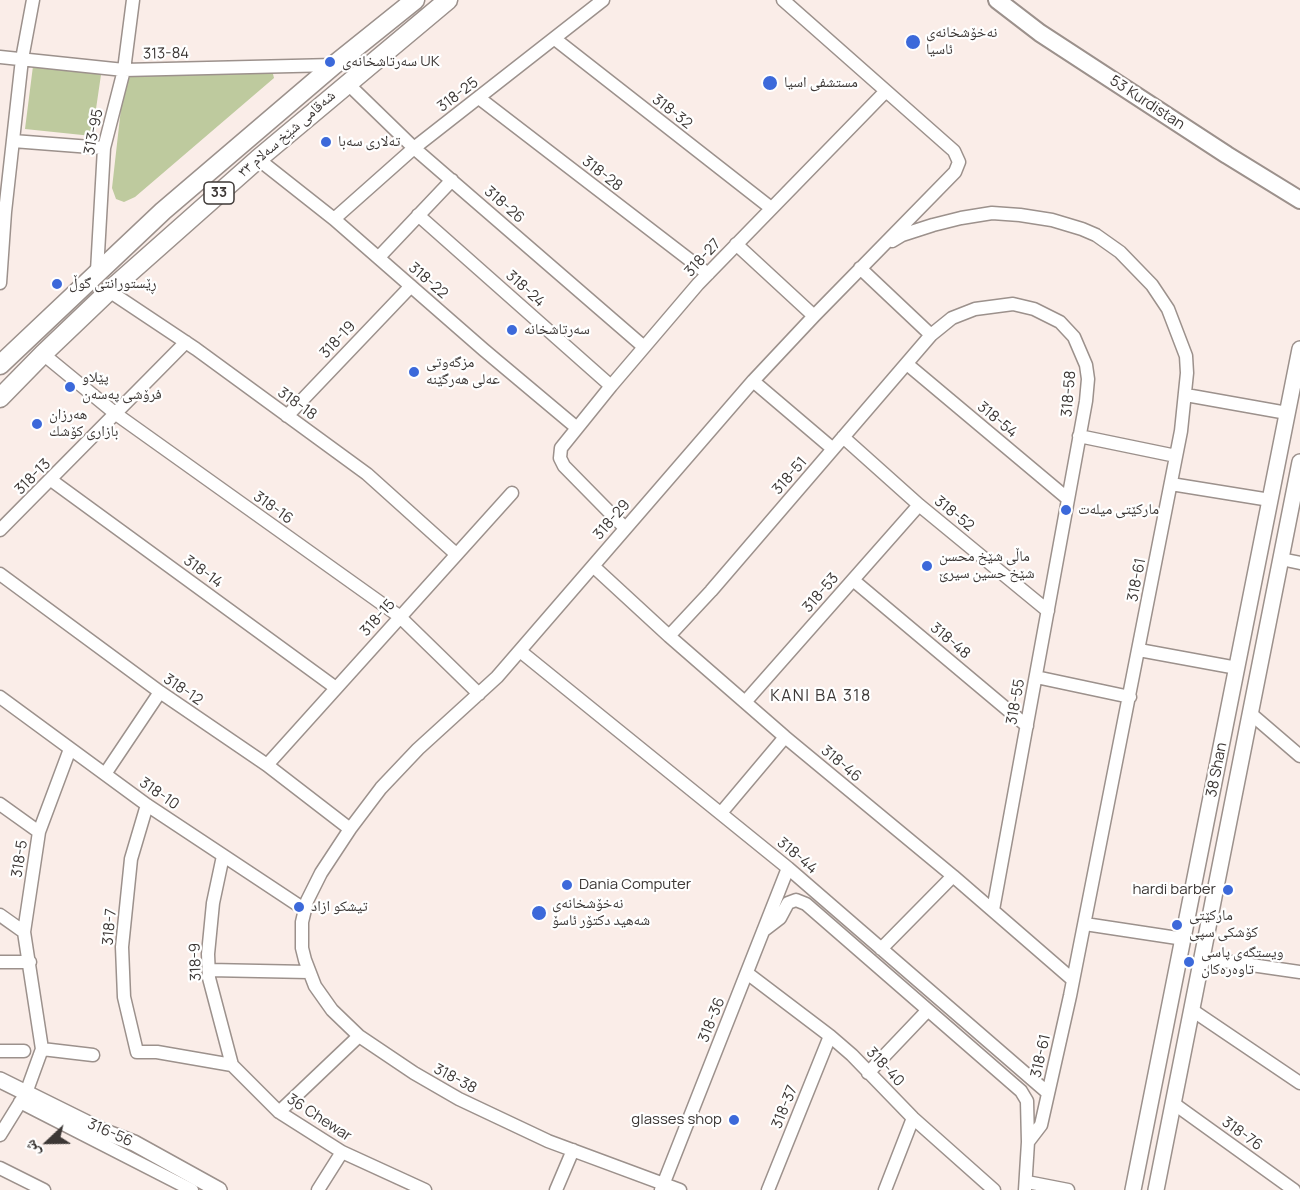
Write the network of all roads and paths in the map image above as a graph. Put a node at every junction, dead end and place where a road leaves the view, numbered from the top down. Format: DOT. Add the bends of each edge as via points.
graph roads {
  1 [pos="33,0"];
  2 [pos="133,0"];
  3 [pos="415,0"];
  4 [pos="448,0"];
  5 [pos="783,0"];
  6 [pos="997,0"];
  7 [pos="598,1"];
  8 [pos="555,39"];
  9 [pos="0,57"];
  10 [pos="22,59"];
  11 [pos="334,65"];
  12 [pos="123,70"];
  13 [pos="347,83"];
  14 [pos="885,92"];
  15 [pos="479,98"];
  16 [pos="13,141"];
  17 [pos="104,147"];
  18 [pos="414,148"];
  19 [pos="258,159"];
  20 [pos="452,180"];
  21 [pos="1297,201"];
  22 [pos="771,208"];
  23 [pos="2,212"];
  24 [pos="418,215"];
  25 [pos="334,219"];
  26 [pos="736,244"];
  27 [pos="379,257"];
  28 [pos="871,257"];
  29 [pos="860,268"];
  30 [pos="97,271"];
  31 [pos="708,274"];
  32 [pos="0,283"];
  33 [pos="411,286"];
  34 [pos="109,291"];
  35 [pos="814,316"];
  36 [pos="931,335"];
  37 [pos="186,342"];
  38 [pos="644,347"];
  39 [pos="1300,349"];
  40 [pos="43,354"];
  41 [pos="907,363"];
  42 [pos="0,365"];
  43 [pos="753,381"];
  44 [pos="611,386"];
  45 [pos="1186,395"];
  46 [pos="0,398"];
  47 [pos="1287,413"];
  48 [pos="116,414"];
  49 [pos="287,416"];
  50 [pos="577,428"];
  51 [pos="1079,436"];
  52 [pos="843,437"];
  53 [pos="833,449"];
  54 [pos="1176,456"];
  55 [pos="1300,462"];
  56 [pos="51,480"];
  57 [pos="1171,484"];
  58 [pos="512,493"];
  59 [pos="1068,499"];
  60 [pos="1270,500"];
  61 [pos="919,505"];
  62 [pos="626,528"];
  63 [pos="0,530"];
  64 [pos="456,554"];
  65 [pos="1281,560"];
  66 [pos="1300,563"];
  67 [pos="593,566"];
  68 [pos="0,574"];
  69 [pos="853,580"];
  70 [pos="1048,611"];
  71 [pos="399,616"];
  72 [pos="669,636"];
  73 [pos="1139,650"];
  74 [pos="520,651"];
  75 [pos="1237,668"];
  76 [pos="1036,677"];
  77 [pos="336,688"];
  78 [pos="160,692"];
  79 [pos="479,694"];
  80 [pos="0,697"];
  81 [pos="1130,697"];
  82 [pos="746,701"];
  83 [pos="1250,713"];
  84 [pos="1027,726"];
  85 [pos="785,737"];
  86 [pos="70,749"];
  87 [pos="1300,756"];
  88 [pos="267,765"];
  89 [pos="105,774"];
  90 [pos="0,804"];
  91 [pos="147,805"];
  92 [pos="722,813"];
  93 [pos="350,829"];
  94 [pos="39,832"];
  95 [pos="223,856"];
  96 [pos="788,868"];
  97 [pos="953,876"];
  98 [pos="304,909"];
  99 [pos="993,910"];
  100 [pos="0,915"];
  101 [pos="1085,924"];
  102 [pos="763,931"];
  103 [pos="24,932"];
  104 [pos="1184,939"];
  105 [pos="881,949"];
  106 [pos="1203,958"];
  107 [pos="0,962"];
  108 [pos="30,962"];
  109 [pos="209,970"];
  110 [pos="309,972"];
  111 [pos="1300,972"];
  112 [pos="747,973"];
  113 [pos="1074,980"];
  114 [pos="928,1010"];
  115 [pos="1192,1010"];
  116 [pos="359,1036"];
  117 [pos="831,1036"];
  118 [pos="42,1049"];
  119 [pos="0,1051"];
  120 [pos="24,1051"];
  121 [pos="93,1054"];
  122 [pos="232,1065"];
  123 [pos="868,1073"];
  124 [pos="0,1080"];
  125 [pos="1300,1083"];
  126 [pos="1048,1093"];
  127 [pos="23,1097"];
  128 [pos="1173,1103"];
  129 [pos="279,1112"];
  130 [pos="913,1118"];
  131 [pos="0,1136"];
  132 [pos="1028,1142"];
  133 [pos="573,1150"];
  134 [pos="342,1152"];
  135 [pos="0,1168"];
  136 [pos="662,1186"];
  137 [pos="1026,1186"];
  138 [pos="991,1189"];
  139 [pos="45,1190"];
  140 [pos="192,1190"];
  141 [pos="219,1190"];
  142 [pos="318,1190"];
  143 [pos="425,1190"];
  144 [pos="556,1190"];
  145 [pos="680,1190"];
  146 [pos="768,1190"];
  147 [pos="885,1190"];
  148 [pos="1068,1190"];
  149 [pos="1133,1190"];
  150 [pos="1156,1190"];
  151 [pos="1294,1190"];
  1 -- 10 [label="street"];
  2 -- 12 [label="street, 313-95"];
  3 -- 11 [label="main road, شەقامی شێخ سەلام ٣٣ / 33"];
  4 -- 13 [label="main road, شەقامی شێخ سەلام ٣٣ / 33"];
  5 -- 14 [label="street"];
  6 -- 21 [label="main road, 53 Kurdistan"];
  7 -- 8 [label="street, 318-25"];
  8 -- 15 [label="street, 318-25"];
  8 -- 22 [label="street, 318-32"];
  9 -- 10 [label="street, 313-84"];
  10 -- 12 [label="street, 313-84"];
  10 -- 16 [label="street"];
  11 -- 12 [label="street, 313-84"];
  11 -- 30 [label="main road, شەقامی شێخ سەلام ٣٣ / 33"];
  12 -- 17 [label="street, 313-95"];
  13 -- 18 [label="street, 318-26"];
  13 -- 19 [label="main road, شەقامی شێخ سەلام ٣٣ / 33"];
  14 -- 22 [label="street, 318-27"];
  14 -- 28 [label="street, 318-29" via="954,151 959,162 955,172"];
  15 -- 18 [label="street, 318-25"];
  15 -- 31 [label="street, 318-28"];
  16 -- 17 [label="street"];
  16 -- 23 [label="street"];
  17 -- 30 [label="street, 313-95"];
  18 -- 20 [label="street, 318-26"];
  18 -- 25 [label="street, 318-25"];
  19 -- 25 [label="street, 318-22"];
  19 -- 34 [label="main road, شەقامی شێخ سەلام ٣٣ / 33"];
  20 -- 24 [label="street"];
  20 -- 38 [label="street, 318-26"];
  22 -- 26 [label="street, 318-27"];
  23 -- 32 [label="street"];
  24 -- 27 [label="street"];
  24 -- 44 [label="street, 318-24"];
  25 -- 27 [label="street, 318-22"];
  26 -- 31 [label="street, 318-27"];
  26 -- 35 [label="street"];
  27 -- 33 [label="street, 318-22"];
  28 -- 29 [label="street, 318-29"];
  28 -- 45 [label="street, 318-61" via="902,235 977,215 1020,214 1096,235 1120,252 1152,285 1167,309 1186,356"];
  29 -- 35 [label="street, 318-29"];
  29 -- 36 [label="street"];
  30 -- 42 [label="main road, شەقامی شێخ سەلام ٣٣ / 33"];
  31 -- 38 [label="street, 318-27"];
  33 -- 49 [label="street, 318-19"];
  33 -- 50 [label="street, 318-22"];
  34 -- 37 [label="street, 318-18"];
  34 -- 40 [label="main road, شەقامی شێخ سەلام ٣٣ / 33"];
  35 -- 43 [label="street, 318-29"];
  36 -- 41 [label="street, 318-51"];
  36 -- 51 [label="street, 318-58" via="952,318 999,304 1034,309 1060,322 1074,337 1086,365 1086,401"];
  37 -- 48 [label="street, 318-13"];
  37 -- 49 [label="street, 318-18"];
  38 -- 44 [label="street, 318-27"];
  39 -- 47 [label="street, 38 Shan"];
  40 -- 46 [label="main road, شەقامی شێخ سەلام ٣٣ / 33"];
  40 -- 48 [label="street, 318-16"];
  41 -- 52 [label="street, 318-51"];
  41 -- 59 [label="street, 318-54"];
  43 -- 53 [label="street"];
  43 -- 62 [label="street, 318-29"];
  44 -- 50 [label="street, 318-27"];
  45 -- 47 [label="street"];
  45 -- 54 [label="street, 318-61"];
  47 -- 60 [label="street, 38 Shan"];
  48 -- 56 [label="street, 318-13"];
  48 -- 71 [label="street, 318-16"];
  49 -- 64 [label="street, 318-18" via="367,474"];
  50 -- 62 [label="street, 318-27" via="561,448 560,458"];
  51 -- 54 [label="street"];
  51 -- 59 [label="street, 318-58"];
  52 -- 53 [label="street, 318-51"];
  52 -- 61 [label="street, 318-52"];
  53 -- 72 [label="street, 318-51"];
  54 -- 57 [label="street, 318-61"];
  55 -- 65 [label="street, 38 Shan"];
  56 -- 63 [label="street, 318-13"];
  56 -- 77 [label="street, 318-14"];
  57 -- 60 [label="street"];
  57 -- 73 [label="street, 318-61"];
  58 -- 64 [label="street, 318-15"];
  59 -- 70 [label="street, 318-55"];
  60 -- 75 [label="street, 38 Shan"];
  61 -- 69 [label="street, 318-53"];
  61 -- 70 [label="street, 318-52"];
  62 -- 67 [label="street, 318-29"];
  64 -- 71 [label="street, 318-15"];
  65 -- 66 [label="street"];
  65 -- 83 [label="street, 38 Shan"];
  67 -- 72 [label="street, 318-46"];
  67 -- 74 [label="street, 318-29"];
  68 -- 78 [label="street, 318-12"];
  69 -- 82 [label="street, 318-53"];
  69 -- 84 [label="street, 318-48"];
  70 -- 76 [label="street, 318-55"];
  71 -- 77 [label="street, 318-15"];
  71 -- 79 [label="street, 318-16"];
  72 -- 82 [label="street, 318-46"];
  73 -- 75 [label="street"];
  73 -- 81 [label="street, 318-61"];
  74 -- 79 [label="street, 318-29"];
  74 -- 92 [label="street, 318-44"];
  75 -- 104 [label="street, 38 Shan"];
  76 -- 81 [label="street"];
  76 -- 84 [label="street, 318-55"];
  77 -- 88 [label="street, 318-15"];
  78 -- 88 [label="street, 318-12"];
  78 -- 89 [label="street"];
  79 -- 93 [label="street, 318-29" via="418,749"];
  80 -- 86 [label="street, 318-10"];
  81 -- 101 [label="street, 318-61"];
  82 -- 85 [label="street, 318-46"];
  83 -- 87 [label="street"];
  83 -- 106 [label="street, 38 Shan"];
  84 -- 99 [label="street, 318-55"];
  85 -- 92 [label="street"];
  85 -- 97 [label="street, 318-46"];
  86 -- 89 [label="street, 318-10"];
  86 -- 94 [label="street, 318-5"];
  88 -- 93 [label="street, 318-12"];
  89 -- 91 [label="street, 318-10"];
  90 -- 94 [label="street"];
  91 -- 95 [label="street, 318-10"];
  91 -- 122 [label="street, 318-7" via="131,859 122,947 124,997 136,1052"];
  92 -- 96 [label="street, 318-44"];
  93 -- 98 [label="street, 318-29" via="321,873"];
  94 -- 103 [label="street, 318-5"];
  95 -- 98 [label="street, 318-10"];
  95 -- 109 [label="street, 318-9" via="213,903"];
  96 -- 102 [label="street, 318-36"];
  96 -- 105 [label="street, 318-44"];
  97 -- 99 [label="street, 318-46"];
  97 -- 105 [label="street"];
  98 -- 110 [label="street, 318-38" via="302,948"];
  99 -- 113 [label="street, 318-46"];
  100 -- 103 [label="street"];
  101 -- 104 [label="street"];
  101 -- 113 [label="street, 318-61"];
  102 -- 112 [label="street, 318-36"];
  102 -- 114 [label="street" via="780,918 788,903 796,900 806,904"];
  103 -- 108 [label="street, 318-5"];
  104 -- 106 [label="street"];
  104 -- 149 [label="street, 38 Shan"];
  105 -- 126 [label="street, 318-44"];
  106 -- 111 [label="street"];
  106 -- 115 [label="street, 38 Shan"];
  107 -- 108 [label="street"];
  108 -- 118 [label="street, 318-5"];
  109 -- 110 [label="street"];
  109 -- 122 [label="street, 318-9"];
  110 -- 116 [label="street, 318-38" via="332,1010"];
  112 -- 117 [label="street, 318-40"];
  112 -- 136 [label="street, 318-36"];
  113 -- 126 [label="street, 318-61"];
  114 -- 123 [label="street"];
  114 -- 132 [label="street" via="1021,1091 1027,1101"];
  115 -- 125 [label="street"];
  115 -- 128 [label="street, 38 Shan"];
  116 -- 129 [label="street"];
  116 -- 133 [label="street, 318-38" via="459,1099"];
  117 -- 123 [label="street, 318-40"];
  117 -- 146 [label="street, 318-37"];
  118 -- 121 [label="street"];
  118 -- 127 [label="street"];
  119 -- 120 [label="street"];
  122 -- 129 [label="street, 36 Chewar"];
  123 -- 130 [label="street, 318-40"];
  124 -- 127 [label="street, 316-56"];
  126 -- 132 [label="street, 318-61" via="1041,1125"];
  127 -- 131 [label="street"];
  127 -- 140 [label="street"];
  127 -- 141 [label="street, 316-56" via="134,1143"];
  128 -- 150 [label="street, 38 Shan"];
  128 -- 151 [label="street, 318-76"];
  129 -- 134 [label="street, 36 Chewar"];
  130 -- 138 [label="street, 318-40"];
  130 -- 147 [label="street"];
  132 -- 137 [label="street, 318-61"];
  133 -- 136 [label="street, 318-38"];
  133 -- 144 [label="street"];
  134 -- 142 [label="street"];
  134 -- 143 [label="street, 36 Chewar"];
  135 -- 139 [label="street"];
  136 -- 145 [label="street, 318-38"];
  137 -- 148 [label="street"];
}
